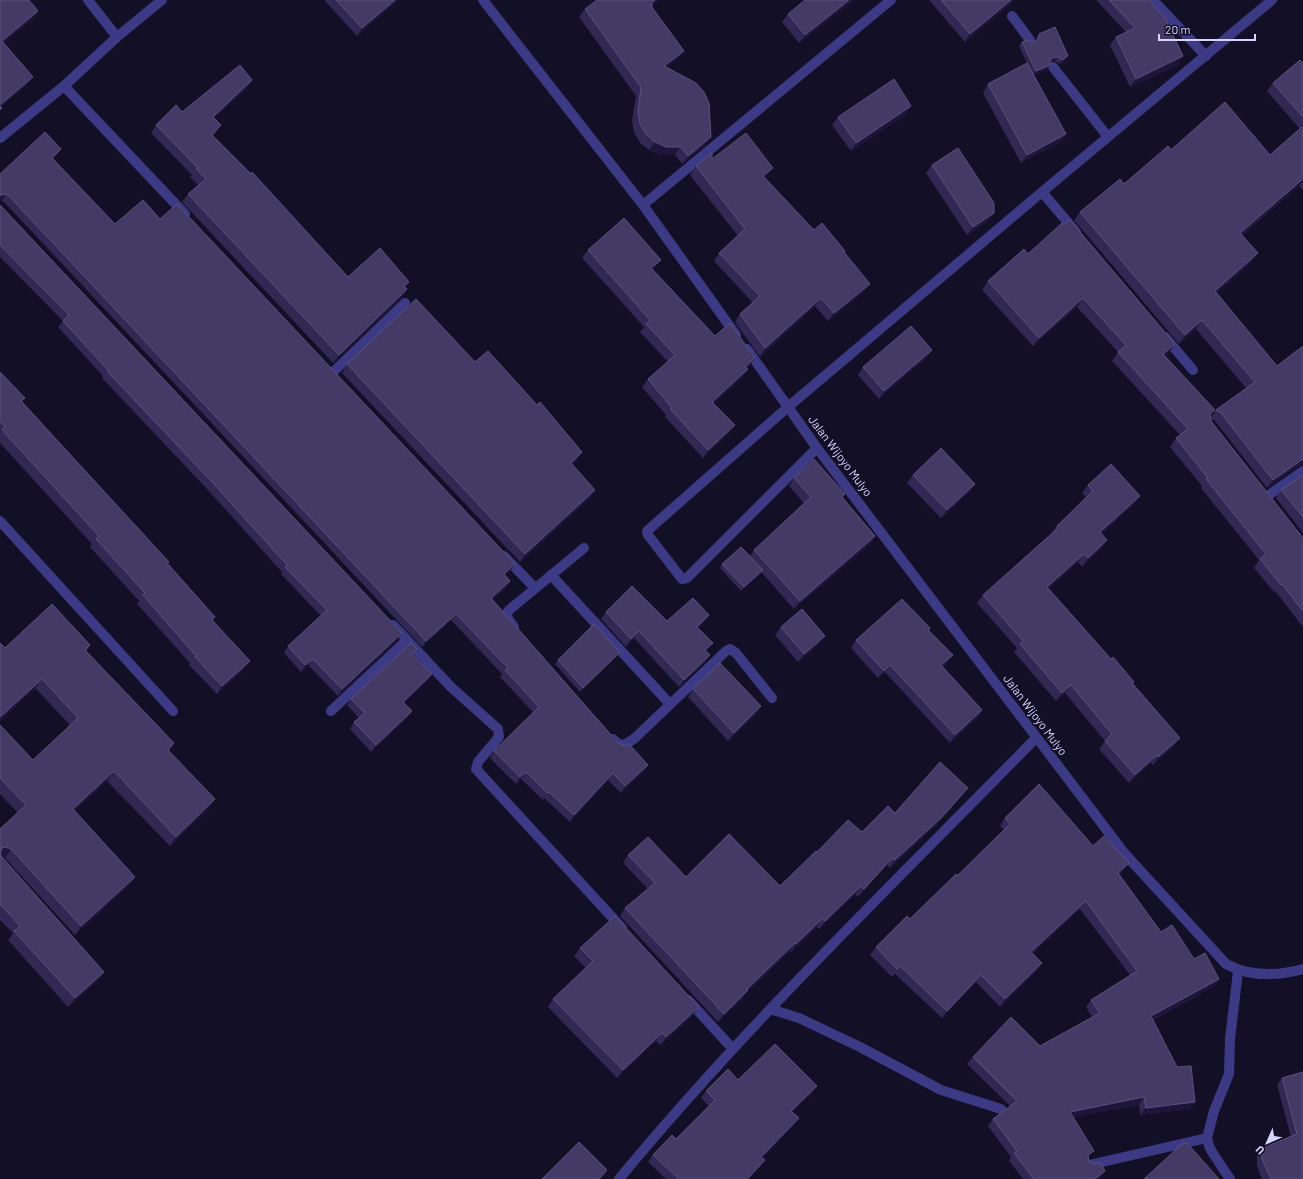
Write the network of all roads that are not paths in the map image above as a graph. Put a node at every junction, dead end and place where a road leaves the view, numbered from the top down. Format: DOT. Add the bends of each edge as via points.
graph roads {
  1 [pos="88,0"];
  2 [pos="162,0"];
  3 [pos="483,0"];
  4 [pos="891,0"];
  5 [pos="1153,0"];
  6 [pos="1272,0"];
  7 [pos="1012,16"];
  8 [pos="117,37"];
  9 [pos="1030,40"];
  10 [pos="1206,56"];
  11 [pos="1053,67"];
  12 [pos="64,86"];
  13 [pos="1108,137"];
  14 [pos="0,138"];
  15 [pos="1042,192"];
  16 [pos="643,205"];
  17 [pos="193,223"];
  18 [pos="1082,239"];
  19 [pos="405,302"];
  20 [pos="1158,329"];
  21 [pos="1193,370"];
  22 [pos="333,372"];
  23 [pos="788,407"];
  24 [pos="817,448"];
  25 [pos="1303,471"];
  26 [pos="1266,497"];
  27 [pos="0,521"];
  28 [pos="497,548"];
  29 [pos="584,548"];
  30 [pos="551,575"];
  31 [pos="535,588"];
  32 [pos="385,617"];
  33 [pos="523,637"];
  34 [pos="407,640"];
  35 [pos="772,698"];
  36 [pos="670,704"];
  37 [pos="173,711"];
  38 [pos="331,711"];
  39 [pos="608,732"];
  40 [pos="1036,738"];
  41 [pos="631,938"];
  42 [pos="1303,969"];
  43 [pos="1238,971"];
  44 [pos="679,991"];
  45 [pos="770,1009"];
  46 [pos="733,1049"];
  47 [pos="1001,1109"];
  48 [pos="1207,1138"];
  49 [pos="1089,1165"];
  50 [pos="619,1179"];
  51 [pos="1230,1179"];
  1 -- 8 [label="street"];
  2 -- 8 [label="street"];
  3 -- 16 [label="street, Jalan Wijoyo Mulyo"];
  4 -- 16 [label="street"];
  5 -- 10 [label="street"];
  6 -- 10 [label="street"];
  7 -- 9 [label="street"];
  8 -- 12 [label="street"];
  10 -- 13 [label="street"];
  11 -- 13 [label="street"];
  12 -- 14 [label="street"];
  12 -- 17 [label="street"];
  13 -- 15 [label="street"];
  15 -- 18 [label="street"];
  15 -- 23 [label="street"];
  16 -- 23 [label="street, Jalan Wijoyo Mulyo"];
  19 -- 22 [label="street"];
  20 -- 21 [label="street"];
  23 -- 24 [label="street, Jalan Wijoyo Mulyo"];
  23 -- 24 [label="street" via="647,531 650,539 682,579 687,578"];
  24 -- 40 [label="street, Jalan Wijoyo Mulyo"];
  25 -- 26 [label="street"];
  27 -- 37 [label="street"];
  28 -- 31 [label="street"];
  29 -- 30 [label="street"];
  30 -- 31 [label="street"];
  30 -- 36 [label="street"];
  31 -- 33 [label="street" via="508,611 507,615 507,619"];
  32 -- 34 [label="street"];
  34 -- 38 [label="street"];
  34 -- 41 [label="street" via="451,687 498,729 498,737 478,762 476,769"];
  35 -- 36 [label="street" via="736,652 730,649"];
  36 -- 39 [label="street" via="626,744 618,744"];
  40 -- 43 [label="street, Jalan Wijoyo Mulyo" via="1125,854 1226,964"];
  40 -- 45 [label="street"];
  42 -- 43 [label="street, Jalan Wijoyo Mulyo" via="1269,975"];
  43 -- 48 [label="street" via="1230,1039 1229,1074 1214,1111"];
  44 -- 46 [label="street"];
  45 -- 46 [label="street"];
  45 -- 47 [label="street" via="799,1018 941,1090"];
  46 -- 50 [label="street"];
  48 -- 49 [label="street"];
  48 -- 51 [label="street" via="1212,1152"];
}
